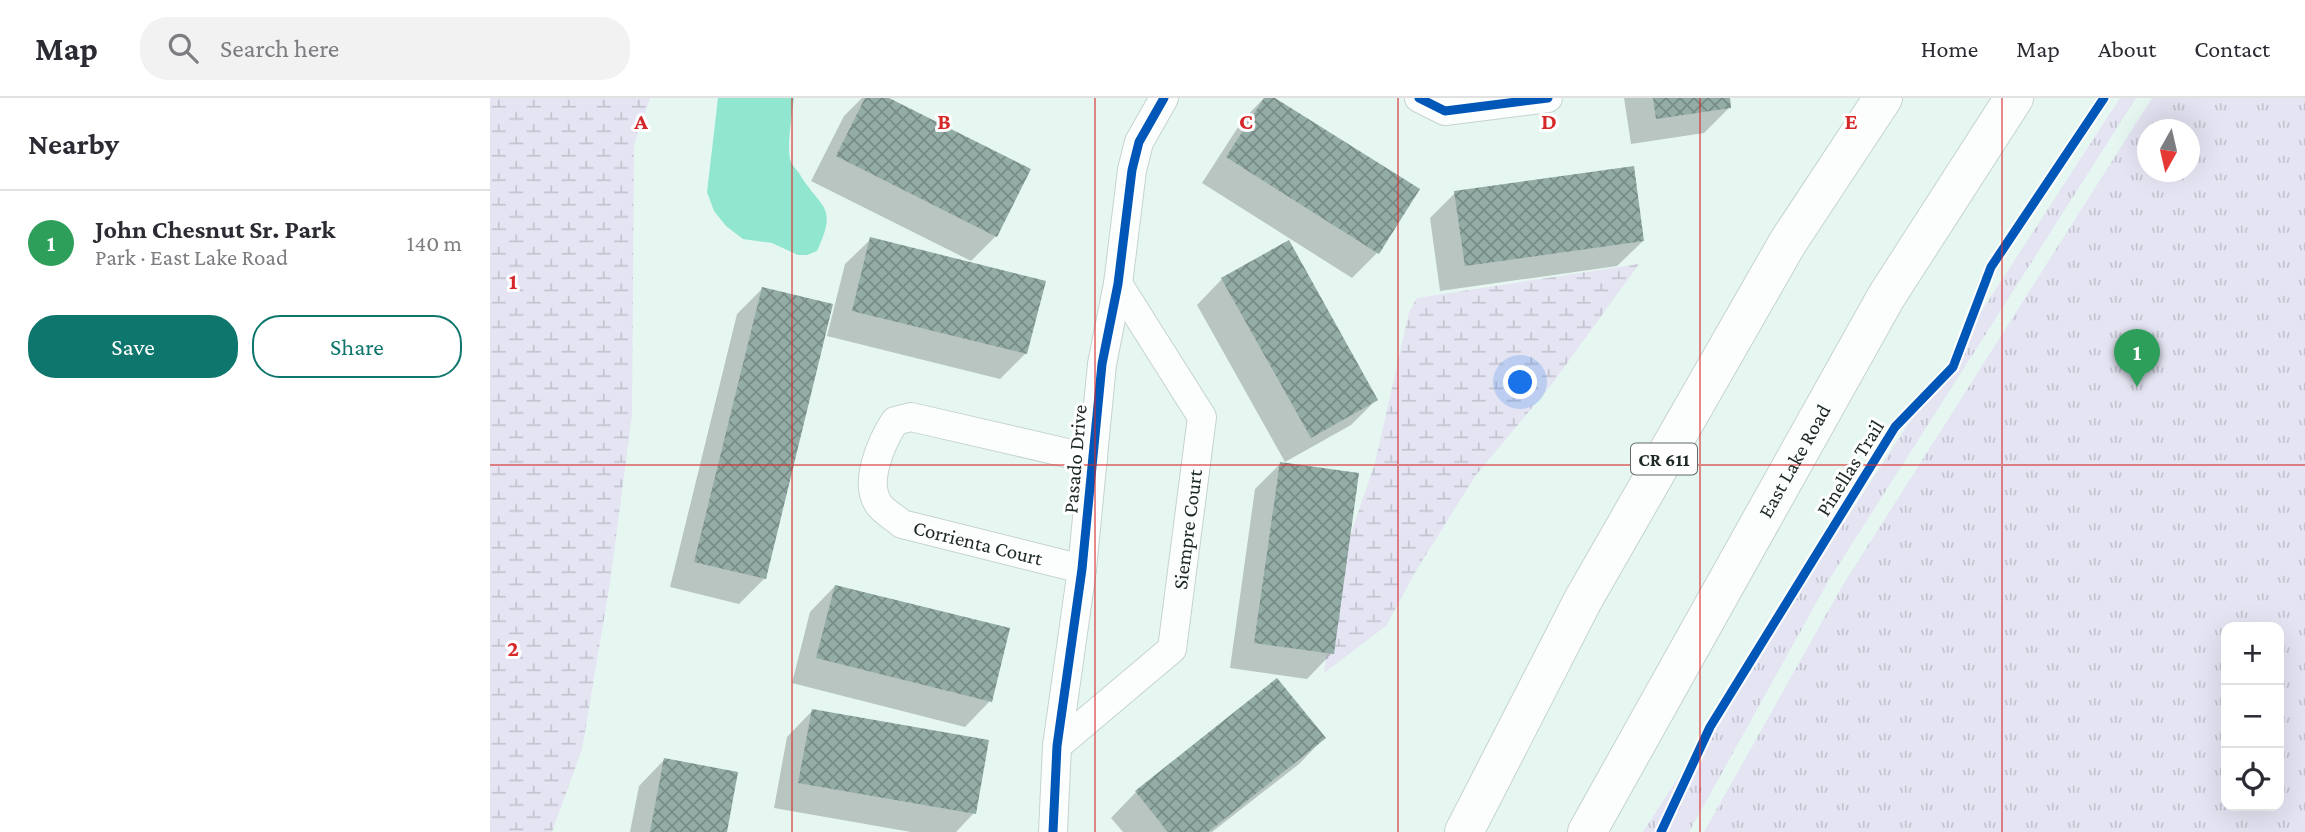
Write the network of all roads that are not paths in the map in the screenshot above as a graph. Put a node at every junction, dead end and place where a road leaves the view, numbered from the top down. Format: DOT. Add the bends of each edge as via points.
graph roads {
  1 [pos="1164,98"];
  2 [pos="1419,98"];
  3 [pos="1548,98"];
  4 [pos="1883,98"];
  5 [pos="2014,98"];
  6 [pos="1118,284"];
  7 [pos="1093,459"];
  8 [pos="1082,569"];
  9 [pos="1056,746"];
  10 [pos="1053,832"];
  11 [pos="1464,832"];
  12 [pos="1587,832"];
  1 -- 6 [label="street, Pasado Drive" via="1139,142 1132,170"];
  2 -- 3 [label="street" via="1445,111"];
  4 -- 11 [label="main road, CR 611" via="1788,242 1583,600"];
  5 -- 12 [label="main road, East Lake Road" via="1886,297"];
  6 -- 7 [label="street, Pasado Drive" via="1102,364"];
  6 -- 9 [label="street, Siempre Court" via="1202,417 1172,649"];
  7 -- 8 [label="street, Pasado Drive"];
  7 -- 8 [label="street, Corrienta Court" via="911,417 895,421 883,438 872,483 879,505 902,524"];
  8 -- 9 [label="street, Pasado Drive"];
  9 -- 10 [label="street, Pasado Drive"];
}
